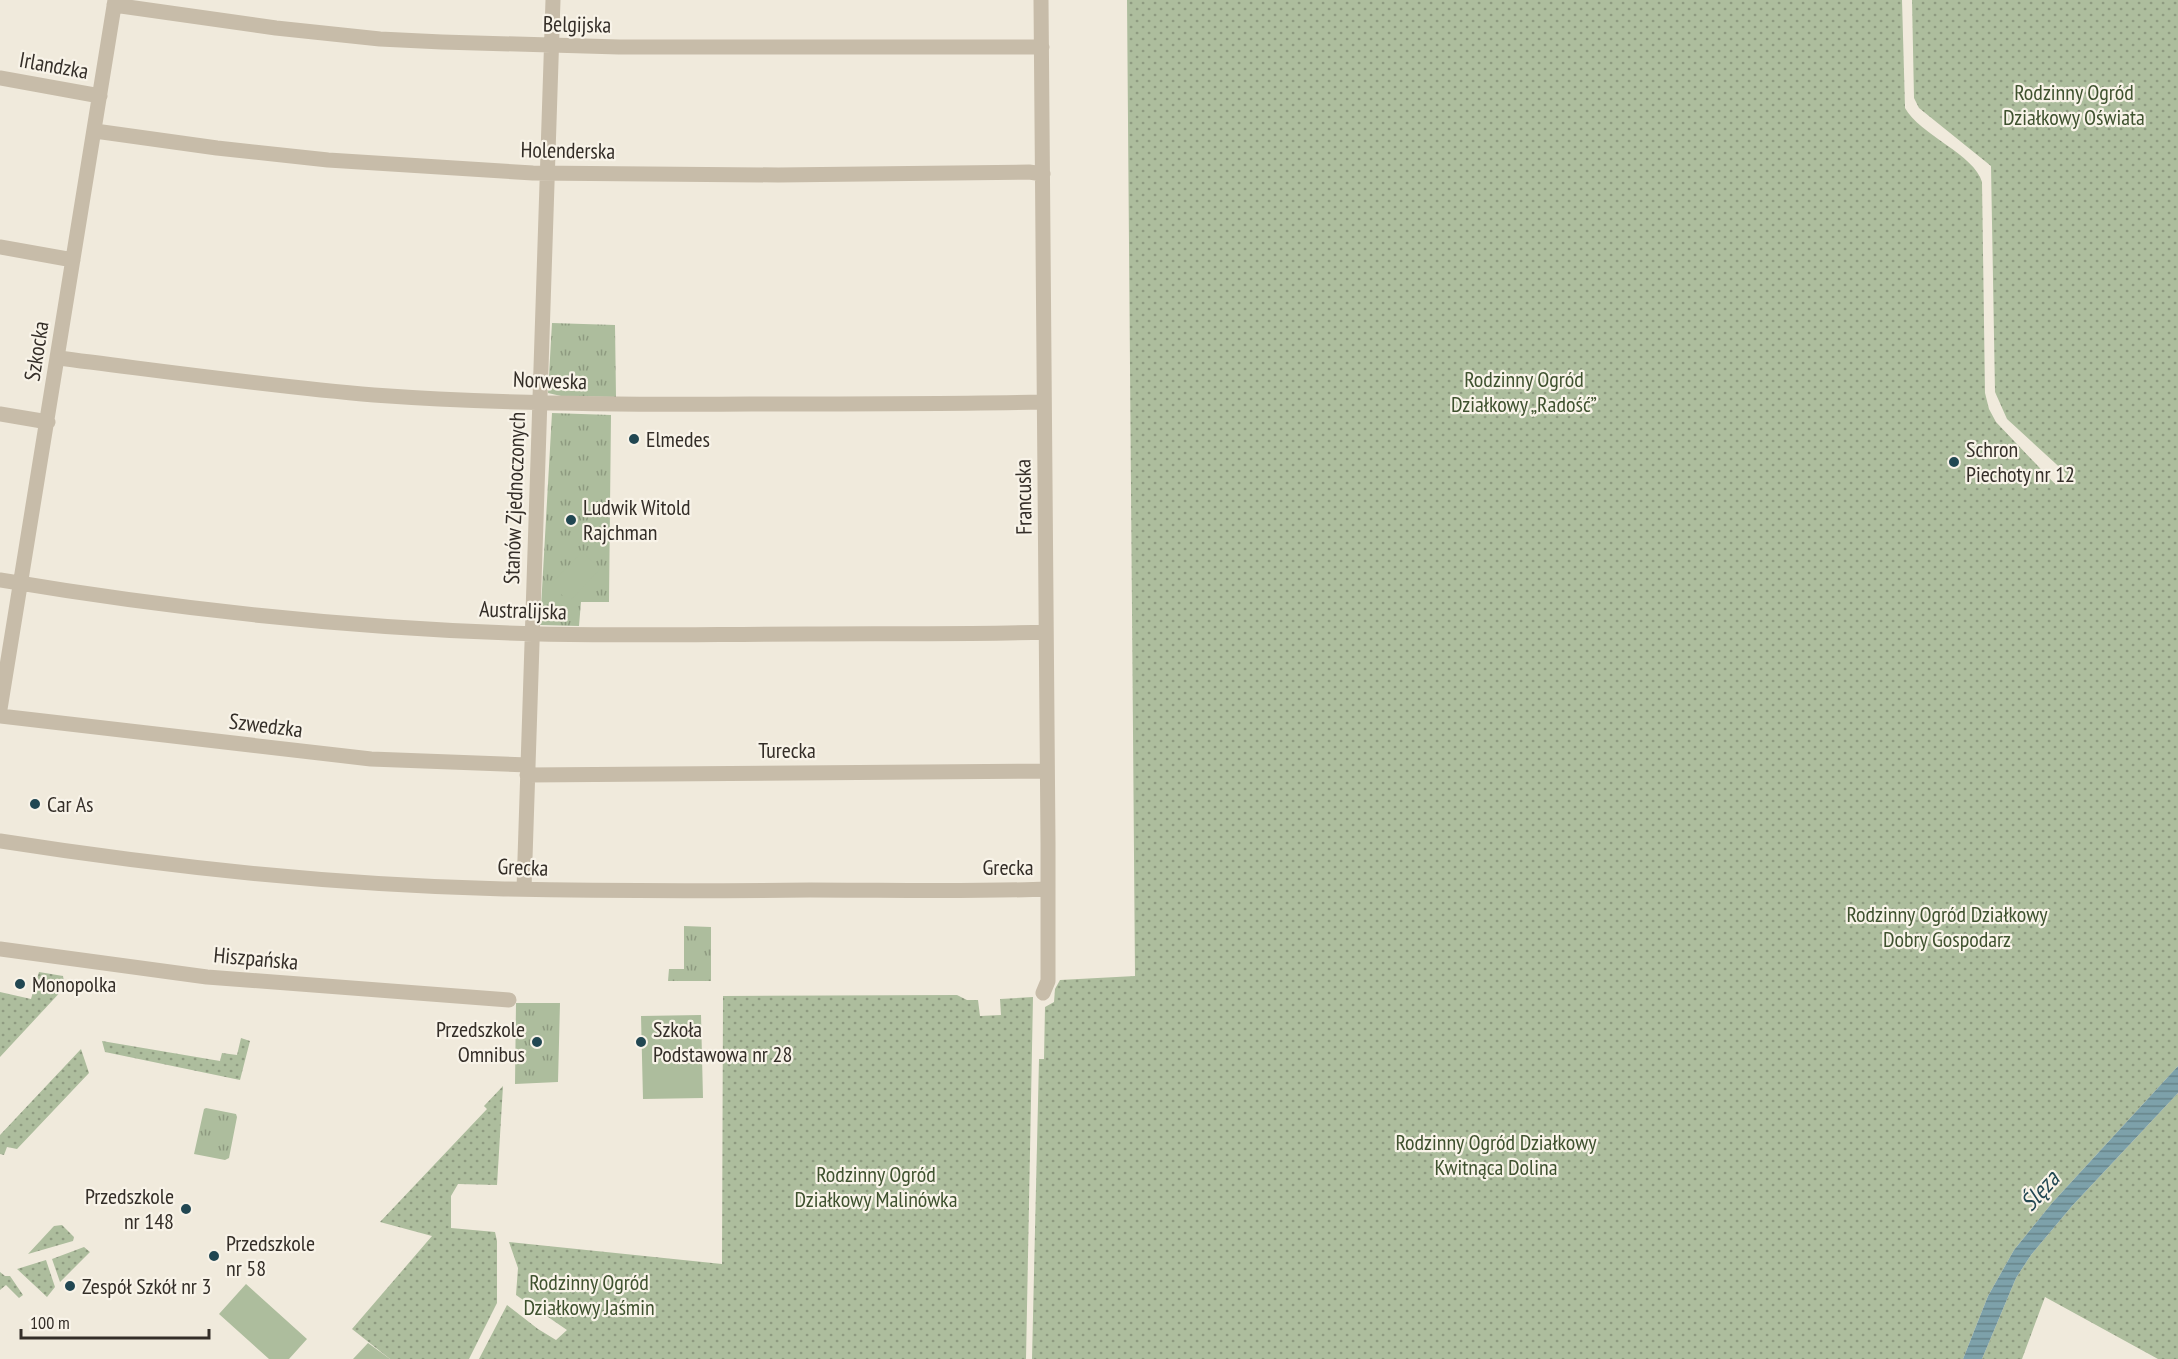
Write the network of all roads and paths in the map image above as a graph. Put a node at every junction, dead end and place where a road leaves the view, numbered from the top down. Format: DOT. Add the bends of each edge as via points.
graph roads {
  1 [pos="553,0"];
  2 [pos="1041,0"];
  3 [pos="115,2"];
  4 [pos="552,46"];
  5 [pos="1042,46"];
  6 [pos="0,78"];
  7 [pos="100,96"];
  8 [pos="95,131"];
  9 [pos="548,173"];
  10 [pos="1043,174"];
  11 [pos="0,247"];
  12 [pos="73,260"];
  13 [pos="58,358"];
  14 [pos="1044,402"];
  15 [pos="539,404"];
  16 [pos="0,414"];
  17 [pos="48,422"];
  18 [pos="0,580"];
  19 [pos="21,584"];
  20 [pos="1046,632"];
  21 [pos="531,633"];
  22 [pos="0,709"];
  23 [pos="0,716"];
  24 [pos="528,770"];
  25 [pos="1047,771"];
  26 [pos="0,841"];
  27 [pos="524,889"];
  28 [pos="1048,889"];
  29 [pos="0,949"];
  30 [pos="1043,993"];
  31 [pos="509,1000"];
  1 -- 4 [label="street, Stanów Zjednoczonych"];
  2 -- 5 [label="street, Francuska"];
  3 -- 4 [label="street, Belgijska" via="276,28 380,39"];
  3 -- 7 [label="street, Szkocka"];
  4 -- 5 [label="street, Belgijska"];
  4 -- 9 [label="street, Stanów Zjednoczonych"];
  5 -- 10 [label="street, Francuska"];
  6 -- 7 [label="street, Irlandzka"];
  7 -- 8 [label="street, Szkocka"];
  8 -- 9 [label="street, Holenderska" via="328,160"];
  8 -- 12 [label="street, Szkocka"];
  9 -- 10 [label="street, Holenderska"];
  9 -- 15 [label="street, Stanów Zjednoczonych"];
  10 -- 14 [label="street, Francuska"];
  11 -- 12 [label="street"];
  12 -- 13 [label="street, Szkocka"];
  13 -- 15 [label="street, Norweska" via="309,389"];
  13 -- 17 [label="street, Szkocka"];
  14 -- 15 [label="street, Norweska"];
  14 -- 20 [label="street, Francuska"];
  15 -- 21 [label="street, Stanów Zjednoczonych"];
  16 -- 17 [label="street"];
  17 -- 19 [label="street, Szkocka"];
  18 -- 19 [label="street, Australijska"];
  19 -- 21 [label="street, Australijska" via="296,618"];
  19 -- 22 [label="street, Szkocka"];
  20 -- 21 [label="street, Australijska"];
  20 -- 25 [label="street, Francuska"];
  21 -- 24 [label="street, Stanów Zjednoczonych"];
  23 -- 24 [label="street, Szwedzka" via="371,759"];
  24 -- 25 [label="street, Turecka"];
  24 -- 27 [label="street, Stanów Zjednoczonych"];
  25 -- 28 [label="street, Francuska"];
  26 -- 27 [label="street, Grecka" via="274,874"];
  27 -- 28 [label="street, Grecka"];
  28 -- 30 [label="street, Francuska" via="1048,981"];
  29 -- 31 [label="street, Hiszpańska" via="207,977"];
}
